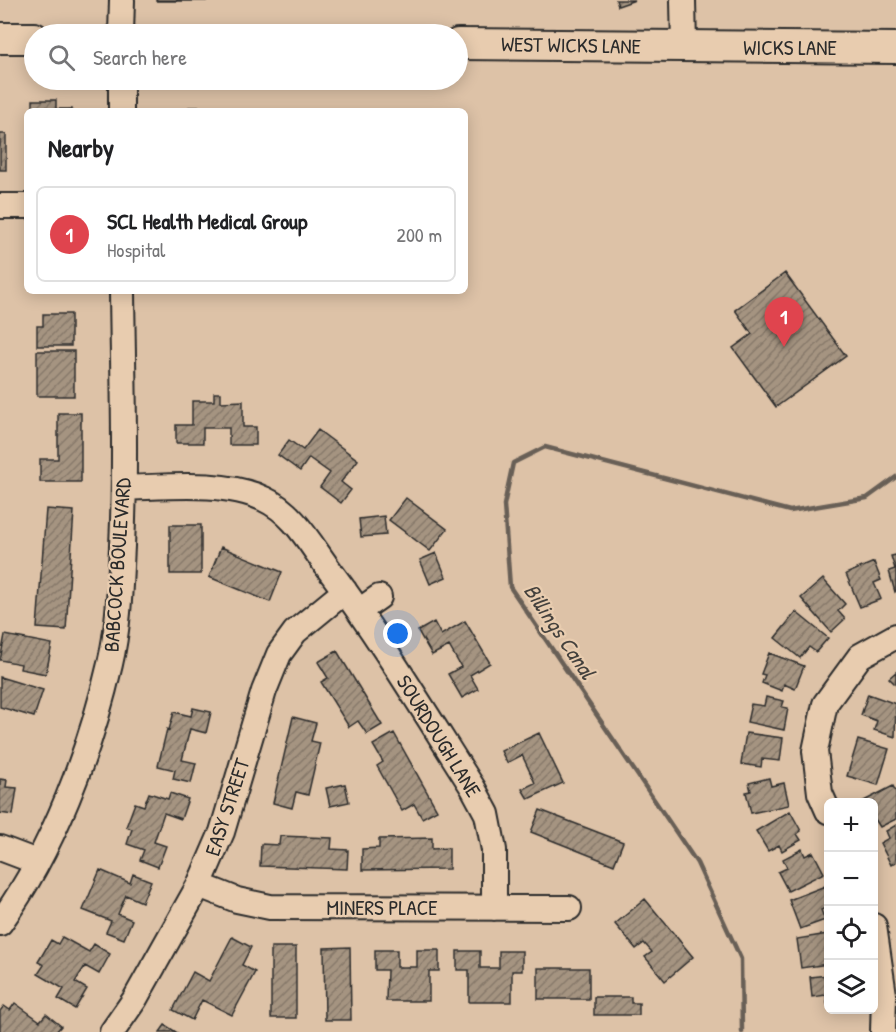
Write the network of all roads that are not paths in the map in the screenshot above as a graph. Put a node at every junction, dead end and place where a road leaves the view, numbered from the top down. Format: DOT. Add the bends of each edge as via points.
graph roads {
  1 [pos="122,0"];
  2 [pos="683,0"];
  3 [pos="121,24"];
  4 [pos="0,38"];
  5 [pos="24,38"];
  6 [pos="468,44"];
  7 [pos="684,47"];
  8 [pos="896,48"];
  9 [pos="121,90"];
  10 [pos="121,108"];
  11 [pos="0,206"];
  12 [pos="24,206"];
  13 [pos="122,294"];
  14 [pos="124,488"];
  15 [pos="345,591"];
  16 [pos="379,597"];
  17 [pos="359,611"];
  18 [pos="896,636"];
  19 [pos="824,802"];
  20 [pos="0,848"];
  21 [pos="37,862"];
  22 [pos="199,885"];
  23 [pos="494,908"];
  24 [pos="569,908"];
  25 [pos="0,922"];
  26 [pos="878,957"];
  27 [pos="112,1032"];
  28 [pos="883,1032"];
  1 -- 3 [label="street"];
  2 -- 7 [label="street"];
  4 -- 5 [label="main road"];
  6 -- 7 [label="main road, WEST WICKS LANE"];
  7 -- 8 [label="main road, WICKS LANE"];
  9 -- 10 [label="street"];
  11 -- 12 [label="street"];
  13 -- 14 [label="street, BABCOCK BOULEVARD"];
  14 -- 15 [label="street, SOURDOUGH LANE" via="236,490 264,499 290,516"];
  14 -- 21 [label="street, BABCOCK BOULEVARD" via="119,598 110,663 67,800"];
  15 -- 17 [label="street, SOURDOUGH LANE"];
  15 -- 22 [label="street, EASY STREET" via="295,632 279,654 264,691 222,832"];
  16 -- 17 [label="street"];
  17 -- 23 [label="street, SOURDOUGH LANE" via="487,814 494,850"];
  18 -- 19 [label="street" via="860,657 825,704 815,751"];
  20 -- 21 [label="street"];
  21 -- 25 [label="street, BABCOCK BOULEVARD"];
  22 -- 23 [label="street, MINERS PLACE" via="237,900 270,907"];
  22 -- 27 [label="street, EASY STREET"];
  23 -- 24 [label="street, MINERS PLACE"];
  26 -- 28 [label="street" via="884,995"];
}
